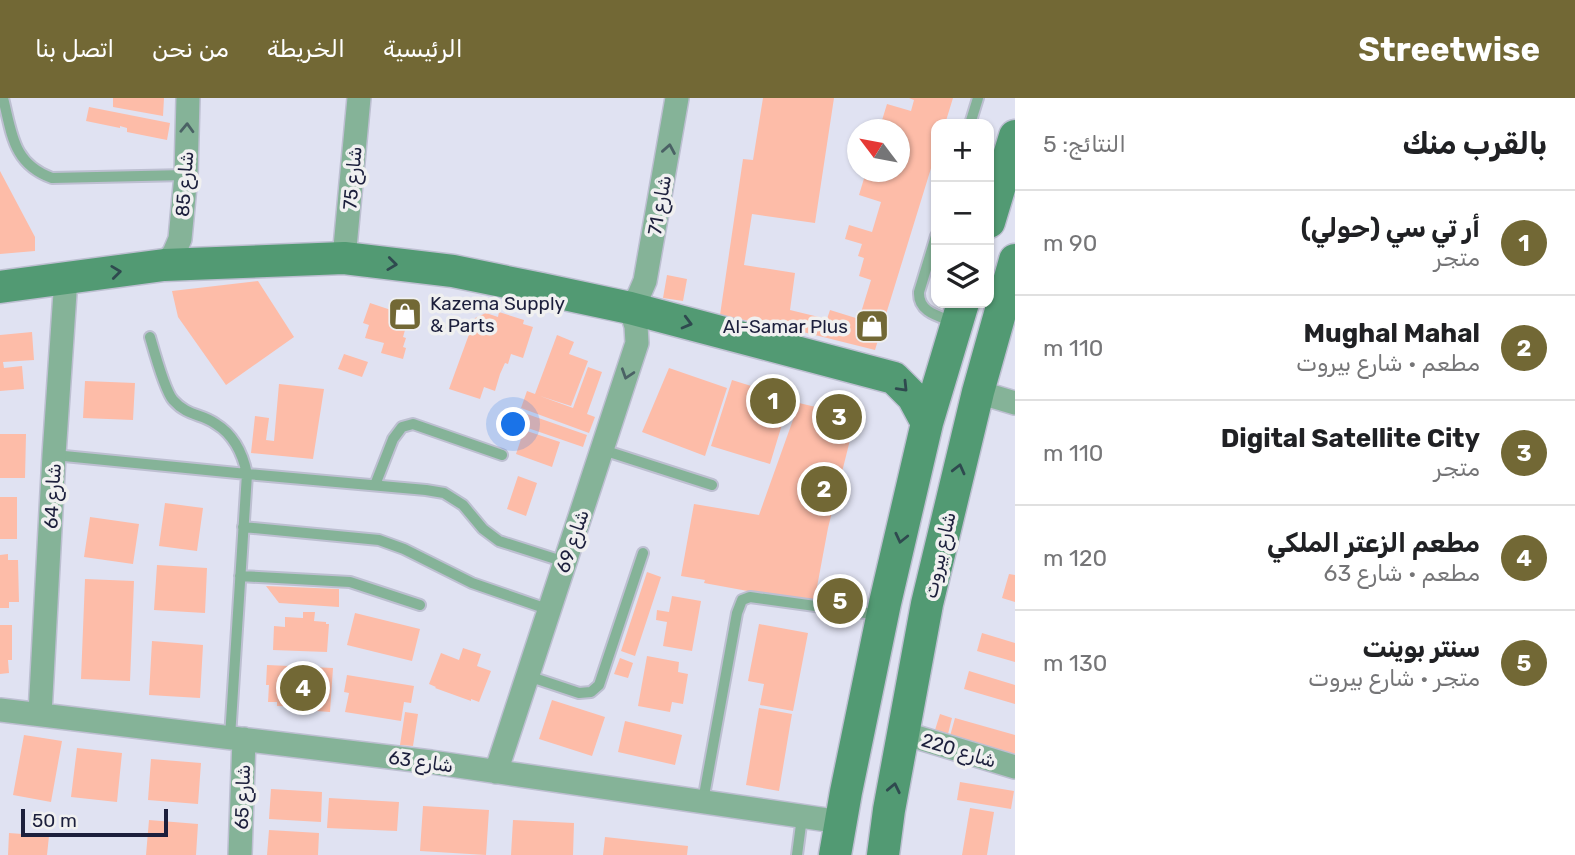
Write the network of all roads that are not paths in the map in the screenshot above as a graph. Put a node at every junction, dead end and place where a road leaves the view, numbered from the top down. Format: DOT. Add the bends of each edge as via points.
graph roads {
  1 [pos="4,98"];
  2 [pos="188,98"];
  3 [pos="359,98"];
  4 [pos="677,98"];
  5 [pos="978,98"];
  6 [pos="972,119"];
  7 [pos="1015,136"];
  8 [pos="186,175"];
  9 [pos="1009,177"];
  10 [pos="994,211"];
  11 [pos="994,224"];
  12 [pos="1015,224"];
  13 [pos="933,245"];
  14 [pos="344,258"];
  15 [pos="1015,260"];
  16 [pos="164,265"];
  17 [pos="66,278"];
  18 [pos="0,287"];
  19 [pos="630,309"];
  20 [pos="960,313"];
  21 [pos="150,337"];
  22 [pos="978,392"];
  23 [pos="1015,403"];
  24 [pos="927,424"];
  25 [pos="603,450"];
  26 [pos="54,454"];
  27 [pos="502,455"];
  28 [pos="247,474"];
  29 [pos="375,485"];
  30 [pos="712,485"];
  31 [pos="243,527"];
  32 [pos="643,553"];
  33 [pos="565,562"];
  34 [pos="240,576"];
  35 [pos="420,605"];
  36 [pos="550,610"];
  37 [pos="882,616"];
  38 [pos="528,676"];
  39 [pos="0,710"];
  40 [pos="40,714"];
  41 [pos="903,733"];
  42 [pos="237,738"];
  43 [pos="1015,767"];
  44 [pos="496,772"];
  45 [pos="703,801"];
  46 [pos="802,817"];
  47 [pos="841,822"];
  48 [pos="240,855"];
  49 [pos="797,855"];
  50 [pos="835,855"];
  51 [pos="883,855"];
  1 -- 8 [label="lane" via="16,147 39,173 52,178"];
  8 -- 2 [label="street, شارع 85, one-way"];
  3 -- 14 [label="street, شارع 75"];
  19 -- 4 [label="street, شارع 71, one-way" via="645,281"];
  5 -- 6 [label="lane"];
  7 -- 9 [label="main road"];
  8 -- 16 [label="street, شارع 85" via="180,239"];
  9 -- 10 [label="main road"];
  11 -- 12 [label="main road" via="1006,220"];
  13 -- 20 [label="lane" via="919,298 925,310"];
  14 -- 16 [label="main road"];
  14 -- 19 [label="main road, one-way" via="453,271"];
  15 -- 22 [label="main road, شارع بيروت"];
  17 -- 16 [label="main road, one-way"];
  17 -- 18 [label="main road"];
  17 -- 26 [label="street, شارع 64"];
  19 -- 24 [label="main road, one-way" via="894,378 913,397"];
  19 -- 25 [label="street, شارع 69, one-way" via="637,343"];
  20 -- 24 [label="main road"];
  21 -- 28 [label="lane" via="171,397 185,411 215,423 229,435 243,455"];
  22 -- 23 [label="street"];
  41 -- 22 [label="main road, شارع بيروت, one-way" via="927,604"];
  24 -- 37 [label="main road, one-way"];
  25 -- 30 [label="lane"];
  25 -- 33 [label="street, شارع 69"];
  26 -- 28 [label="lane"];
  26 -- 40 [label="street, شارع 64"];
  27 -- 29 [label="lane" via="413,425 402,427"];
  28 -- 29 [label="lane"];
  28 -- 31 [label="lane"];
  29 -- 33 [label="lane" via="444,493 499,541"];
  31 -- 34 [label="lane"];
  31 -- 36 [label="lane" via="379,540 472,583"];
  32 -- 38 [label="lane" via="599,685 591,692 579,693"];
  33 -- 36 [label="street, شارع 69"];
  34 -- 35 [label="lane" via="350,582"];
  34 -- 42 [label="lane"];
  36 -- 38 [label="street, شارع 69"];
  37 -- 45 [label="lane" via="750,597 743,600"];
  37 -- 47 [label="main road"];
  38 -- 44 [label="street, شارع 69"];
  39 -- 40 [label="street, شارع 63"];
  40 -- 42 [label="street, شارع 63"];
  41 -- 43 [label="street, شارع 220"];
  51 -- 41 [label="main road, شارع بيروت, one-way"];
  42 -- 44 [label="street, شارع 63"];
  42 -- 48 [label="street, شارع 65"];
  44 -- 45 [label="street, شارع 63"];
  45 -- 46 [label="street, شارع 63"];
  46 -- 47 [label="street, شارع 63"];
  46 -- 49 [label="lane"];
  47 -- 50 [label="main road"];
}
